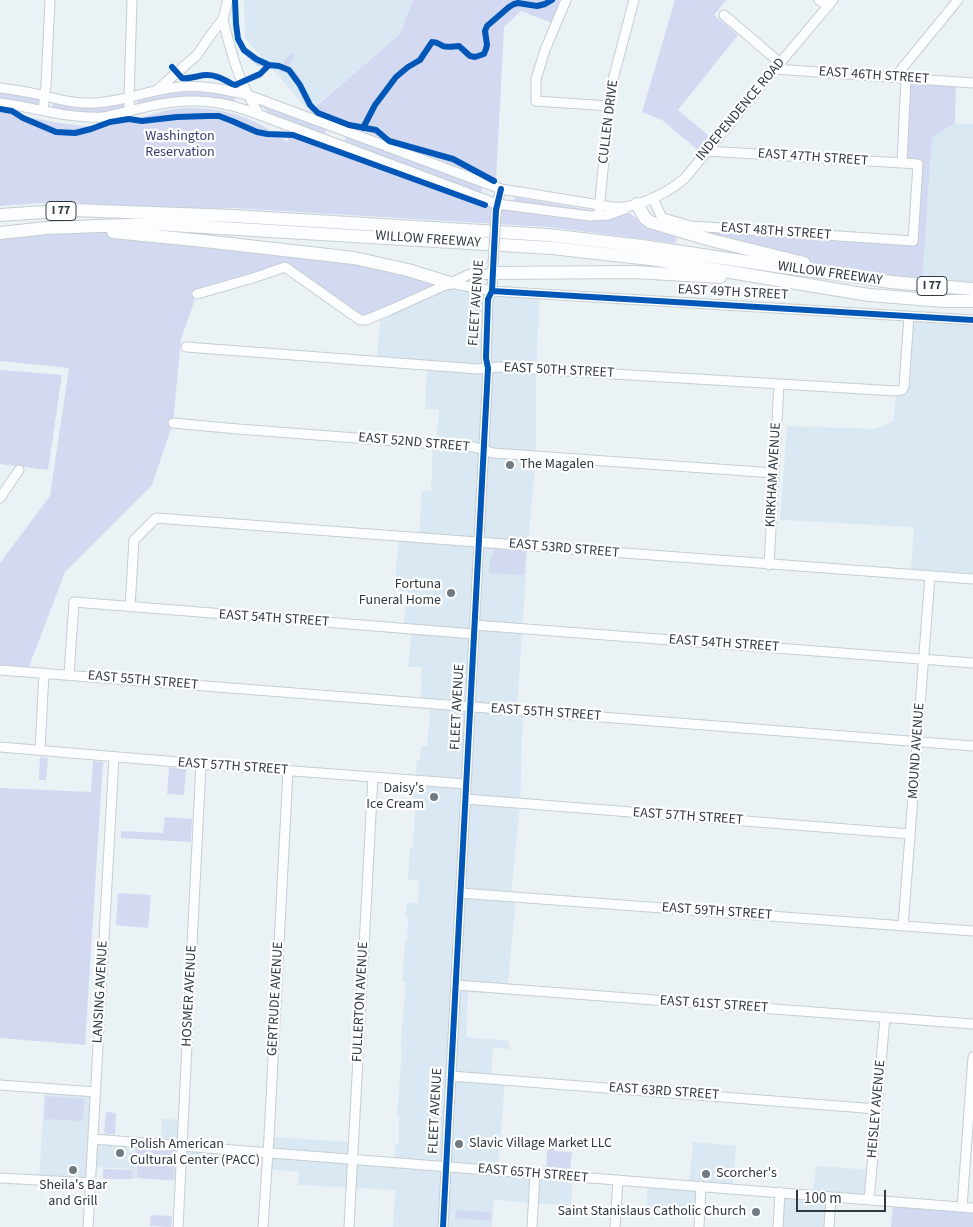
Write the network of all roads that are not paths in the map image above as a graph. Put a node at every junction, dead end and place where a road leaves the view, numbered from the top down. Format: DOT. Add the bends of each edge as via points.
graph roads {
  1 [pos="50,0"];
  2 [pos="132,0"];
  3 [pos="228,0"];
  4 [pos="566,0"];
  5 [pos="634,0"];
  6 [pos="819,0"];
  7 [pos="958,0"];
  8 [pos="831,3"];
  9 [pos="724,15"];
  10 [pos="223,19"];
  11 [pos="778,66"];
  12 [pos="895,78"];
  13 [pos="906,78"];
  14 [pos="973,83"];
  15 [pos="0,88"];
  16 [pos="157,90"];
  17 [pos="248,95"];
  18 [pos="45,96"];
  19 [pos="129,97"];
  20 [pos="0,103"];
  21 [pos="609,106"];
  22 [pos="43,110"];
  23 [pos="129,112"];
  24 [pos="259,114"];
  25 [pos="707,151"];
  26 [pos="902,164"];
  27 [pos="501,189"];
  28 [pos="653,198"];
  29 [pos="497,204"];
  30 [pos="637,204"];
  31 [pos="600,205"];
  32 [pos="0,215"];
  33 [pos="598,216"];
  34 [pos="46,228"];
  35 [pos="0,233"];
  36 [pos="913,241"];
  37 [pos="493,268"];
  38 [pos="853,276"];
  39 [pos="788,282"];
  40 [pos="450,283"];
  41 [pos="973,289"];
  42 [pos="492,291"];
  43 [pos="197,294"];
  44 [pos="973,302"];
  45 [pos="908,316"];
  46 [pos="973,320"];
  47 [pos="186,347"];
  48 [pos="488,368"];
  49 [pos="779,384"];
  50 [pos="173,423"];
  51 [pos="483,450"];
  52 [pos="20,470"];
  53 [pos="774,473"];
  54 [pos="0,498"];
  55 [pos="479,542"];
  56 [pos="769,565"];
  57 [pos="930,576"];
  58 [pos="973,579"];
  59 [pos="130,607"];
  60 [pos="474,629"];
  61 [pos="924,659"];
  62 [pos="973,662"];
  63 [pos="0,670"];
  64 [pos="44,674"];
  65 [pos="68,675"];
  66 [pos="470,707"];
  67 [pos="918,742"];
  68 [pos="973,746"];
  69 [pos="0,747"];
  70 [pos="40,750"];
  71 [pos="114,757"];
  72 [pos="201,764"];
  73 [pos="288,771"];
  74 [pos="373,777"];
  75 [pos="466,784"];
  76 [pos="466,800"];
  77 [pos="910,834"];
  78 [pos="460,893"];
  79 [pos="903,926"];
  80 [pos="973,931"];
  81 [pos="456,985"];
  82 [pos="885,1017"];
  83 [pos="973,1024"];
  84 [pos="973,1057"];
  85 [pos="451,1076"];
  86 [pos="0,1085"];
  87 [pos="96,1092"];
  88 [pos="877,1109"];
  89 [pos="93,1139"];
  90 [pos="182,1146"];
  91 [pos="268,1152"];
  92 [pos="352,1159"];
  93 [pos="446,1166"];
  94 [pos="535,1174"];
  95 [pos="0,1178"];
  96 [pos="618,1180"];
  97 [pos="91,1183"];
  98 [pos="701,1186"];
  99 [pos="780,1192"];
  100 [pos="831,1196"];
  101 [pos="870,1200"];
  102 [pos="962,1207"];
  103 [pos="973,1208"];
  104 [pos="88,1227"];
  105 [pos="178,1227"];
  106 [pos="263,1227"];
  107 [pos="348,1227"];
  108 [pos="443,1227"];
  109 [pos="532,1227"];
  110 [pos="615,1227"];
  111 [pos="699,1227"];
  112 [pos="778,1227"];
  113 [pos="829,1227"];
  1 -- 18 [label="street"];
  2 -- 19 [label="street"];
  3 -- 10 [label="street"];
  4 -- 21 [label="street" via="536,78 536,101"];
  5 -- 21 [label="street, CULLEN DRIVE"];
  6 -- 8 [label="street"];
  7 -- 12 [label="street"];
  8 -- 11 [label="street, INDEPENDENCE ROAD"];
  9 -- 11 [label="street"];
  10 -- 16 [label="street" via="197,55"];
  10 -- 17 [label="street" via="238,73"];
  11 -- 12 [label="street, EAST 46TH STREET"];
  11 -- 25 [label="street, INDEPENDENCE ROAD"];
  12 -- 13 [label="street, EAST 46TH STREET"];
  13 -- 14 [label="street, EAST 46TH STREET"];
  13 -- 26 [label="street"];
  15 -- 18 [label="street, INDEPENDENCE ROAD"];
  16 -- 17 [label="street, INDEPENDENCE ROAD" via="204,87"];
  16 -- 19 [label="street, INDEPENDENCE ROAD"];
  17 -- 24 [label="street"];
  17 -- 27 [label="street, INDEPENDENCE ROAD"];
  18 -- 19 [label="street, INDEPENDENCE ROAD" via="88,103"];
  18 -- 22 [label="street"];
  19 -- 23 [label="street"];
  20 -- 22 [label="street"];
  21 -- 31 [label="street, CULLEN DRIVE"];
  22 -- 23 [label="street" via="84,117"];
  23 -- 24 [label="street" via="194,101 224,104"];
  24 -- 29 [label="street"];
  25 -- 26 [label="street, EAST 47TH STREET"];
  25 -- 28 [label="street, INDEPENDENCE ROAD" via="681,182"];
  26 -- 36 [label="street, EAST 47TH STREET" via="918,164"];
  27 -- 29 [label="street, FLEET AVENUE"];
  27 -- 31 [label="street, INDEPENDENCE ROAD"];
  28 -- 30 [label="street, INDEPENDENCE ROAD"];
  28 -- 36 [label="street, EAST 48TH STREET" via="663,218 691,226"];
  29 -- 33 [label="street"];
  29 -- 37 [label="street, FLEET AVENUE, bridge"];
  30 -- 31 [label="street, INDEPENDENCE ROAD" via="624,207"];
  30 -- 33 [label="street, INDEPENDENCE ROAD"];
  30 -- 38 [label="highway" via="650,222"];
  31 -- 33 [label="street, CULLEN DRIVE"];
  32 -- 38 [label="highway, WILLOW FREEWAY / I 77" via="73,210 548,235"];
  34 -- 35 [label="highway, WILLOW FREEWAY / I 77"];
  34 -- 39 [label="highway, WILLOW FREEWAY / I 77" via="155,224 542,248 658,260"];
  34 -- 40 [label="highway" via="117,232 354,258"];
  37 -- 39 [label="highway" via="634,272"];
  37 -- 40 [label="street" via="482,275 470,274"];
  37 -- 42 [label="street, FLEET AVENUE"];
  38 -- 41 [label="highway, WILLOW FREEWAY / I 77"];
  39 -- 44 [label="highway, WILLOW FREEWAY / I 77" via="869,295"];
  40 -- 42 [label="street"];
  40 -- 43 [label="street" via="366,320 360,320 285,267"];
  42 -- 45 [label="street, EAST 49TH STREET"];
  42 -- 48 [label="street, FLEET AVENUE"];
  45 -- 46 [label="street, EAST 49TH STREET"];
  45 -- 49 [label="street, EAST 50TH STREET" via="902,390"];
  47 -- 48 [label="street, EAST 50TH STREET"];
  48 -- 49 [label="street, EAST 50TH STREET"];
  48 -- 51 [label="street, FLEET AVENUE"];
  49 -- 53 [label="street, KIRKHAM AVENUE"];
  50 -- 51 [label="street, EAST 52ND STREET"];
  51 -- 53 [label="street, EAST 52ND STREET"];
  51 -- 55 [label="street, FLEET AVENUE"];
  52 -- 54 [label="street"];
  53 -- 56 [label="street, KIRKHAM AVENUE"];
  55 -- 56 [label="street, EAST 53RD STREET"];
  55 -- 59 [label="street, EAST 53RD STREET" via="156,518 134,540"];
  55 -- 60 [label="street, FLEET AVENUE"];
  56 -- 57 [label="street, EAST 53RD STREET"];
  57 -- 58 [label="street, EAST 53RD STREET"];
  57 -- 61 [label="street, MOUND AVENUE"];
  59 -- 60 [label="street, EAST 54TH STREET"];
  59 -- 65 [label="street, EAST 54TH STREET" via="74,602"];
  60 -- 61 [label="street, EAST 54TH STREET"];
  60 -- 66 [label="street, FLEET AVENUE"];
  61 -- 62 [label="street, EAST 54TH STREET"];
  61 -- 67 [label="street, MOUND AVENUE"];
  63 -- 64 [label="street, EAST 55TH STREET"];
  64 -- 65 [label="street, EAST 55TH STREET"];
  64 -- 70 [label="street"];
  65 -- 66 [label="street, EAST 55TH STREET"];
  66 -- 67 [label="street, EAST 55TH STREET"];
  66 -- 75 [label="street, FLEET AVENUE"];
  67 -- 68 [label="street, EAST 55TH STREET"];
  67 -- 77 [label="street, MOUND AVENUE"];
  69 -- 70 [label="street, EAST 57TH STREET"];
  70 -- 71 [label="street, EAST 57TH STREET"];
  71 -- 72 [label="street, EAST 57TH STREET"];
  71 -- 87 [label="street, LANSING AVENUE"];
  72 -- 73 [label="street, EAST 57TH STREET"];
  72 -- 90 [label="street, HOSMER AVENUE"];
  73 -- 74 [label="street, EAST 57TH STREET"];
  73 -- 91 [label="street, GERTRUDE AVENUE"];
  74 -- 75 [label="street, EAST 57TH STREET"];
  74 -- 92 [label="street, FULLERTON AVENUE"];
  75 -- 76 [label="street, FLEET AVENUE"];
  76 -- 77 [label="street, EAST 57TH STREET"];
  76 -- 78 [label="street, FLEET AVENUE"];
  77 -- 79 [label="street, MOUND AVENUE"];
  78 -- 79 [label="street, EAST 59TH STREET"];
  78 -- 81 [label="street, FLEET AVENUE"];
  79 -- 80 [label="street, EAST 59TH STREET"];
  81 -- 82 [label="street, EAST 61ST STREET"];
  81 -- 85 [label="street, FLEET AVENUE"];
  82 -- 83 [label="street, EAST 61ST STREET"];
  82 -- 88 [label="street, HEISLEY AVENUE"];
  84 -- 102 [label="street"];
  85 -- 88 [label="street, EAST 63RD STREET"];
  85 -- 93 [label="street, FLEET AVENUE"];
  86 -- 87 [label="street"];
  87 -- 89 [label="street, LANSING AVENUE"];
  88 -- 101 [label="street, HEISLEY AVENUE"];
  89 -- 90 [label="street, EAST 65TH STREET"];
  89 -- 97 [label="street, LANSING AVENUE"];
  90 -- 91 [label="street, EAST 65TH STREET"];
  90 -- 105 [label="street, HOSMER AVENUE"];
  91 -- 92 [label="street, EAST 65TH STREET"];
  91 -- 106 [label="street, GERTRUDE AVENUE"];
  92 -- 93 [label="street, EAST 65TH STREET"];
  92 -- 107 [label="street, FULLERTON AVENUE"];
  93 -- 94 [label="street, EAST 65TH STREET"];
  93 -- 108 [label="street, FLEET AVENUE"];
  94 -- 96 [label="street, EAST 65TH STREET"];
  94 -- 109 [label="street"];
  95 -- 97 [label="street"];
  96 -- 98 [label="street, EAST 65TH STREET"];
  96 -- 110 [label="street"];
  97 -- 104 [label="street, LANSING AVENUE"];
  98 -- 99 [label="street, EAST 65TH STREET"];
  98 -- 111 [label="street"];
  99 -- 100 [label="street, EAST 65TH STREET"];
  99 -- 112 [label="street"];
  100 -- 101 [label="street, EAST 65TH STREET"];
  100 -- 113 [label="street"];
  101 -- 102 [label="street, EAST 65TH STREET"];
  102 -- 103 [label="street, EAST 65TH STREET"];
}
